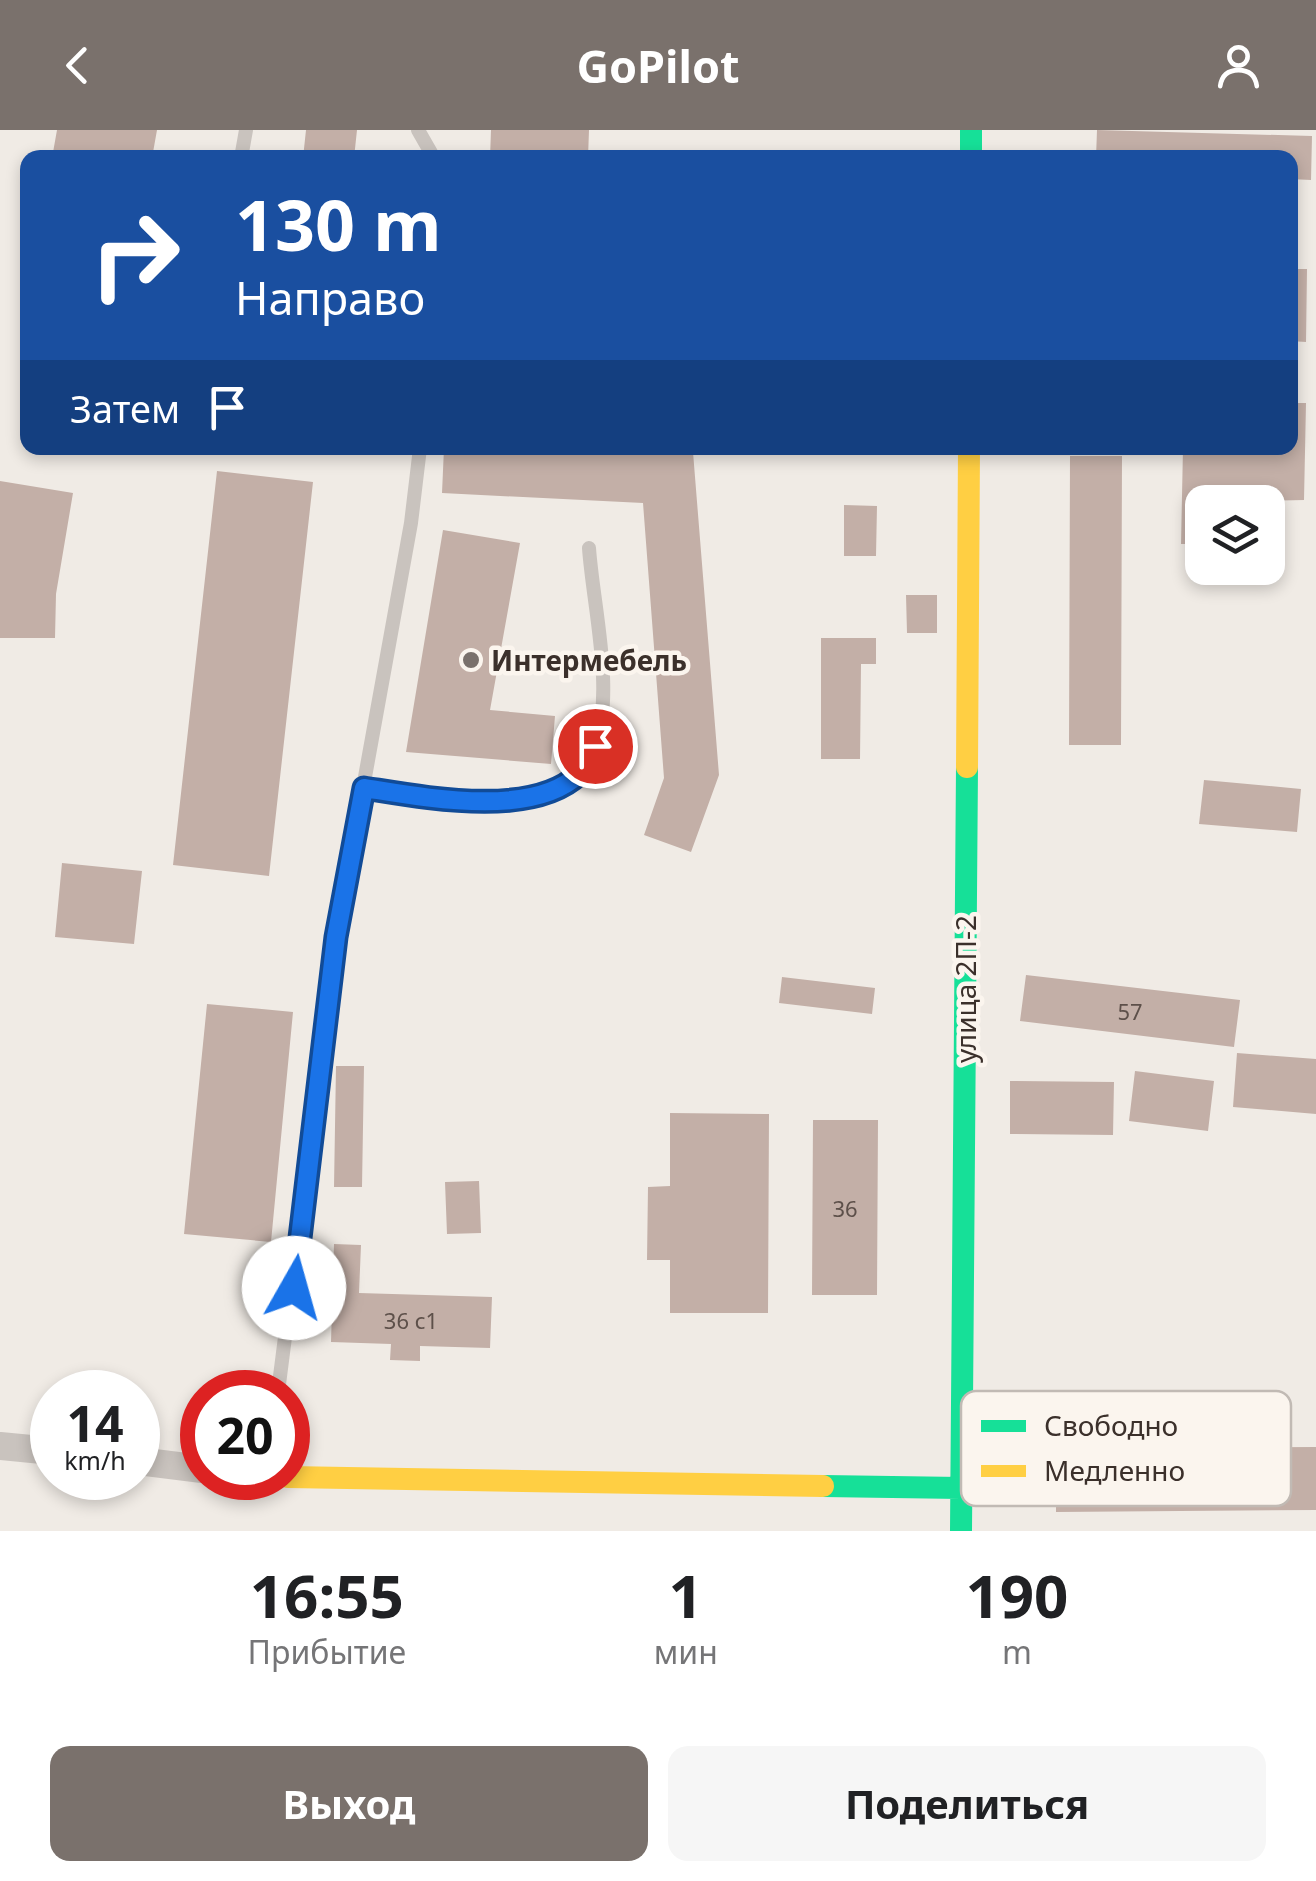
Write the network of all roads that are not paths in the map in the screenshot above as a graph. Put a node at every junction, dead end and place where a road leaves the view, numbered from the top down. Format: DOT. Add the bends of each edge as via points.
graph roads {
  1 [pos="419,455"];
  2 [pos="969,455"];
  3 [pos="589,548"];
  4 [pos="364,788"];
  5 [pos="281,1370"];
  6 [pos="962,1391"];
  7 [pos="0,1446"];
  8 [pos="30,1449"];
  9 [pos="310,1477"];
  10 [pos="961,1488"];
  11 [pos="961,1531"];
  1 -- 4 [label="lane"];
  2 -- 6 [label="main road, улица 2П-2"];
  3 -- 4 [label="lane" via="602,699 595,746 580,773 519,800"];
  4 -- 5 [label="lane" via="336,937"];
  7 -- 8 [label="street"];
  9 -- 10 [label="main road"];
  10 -- 11 [label="main road, улица 2П-2"];
}
